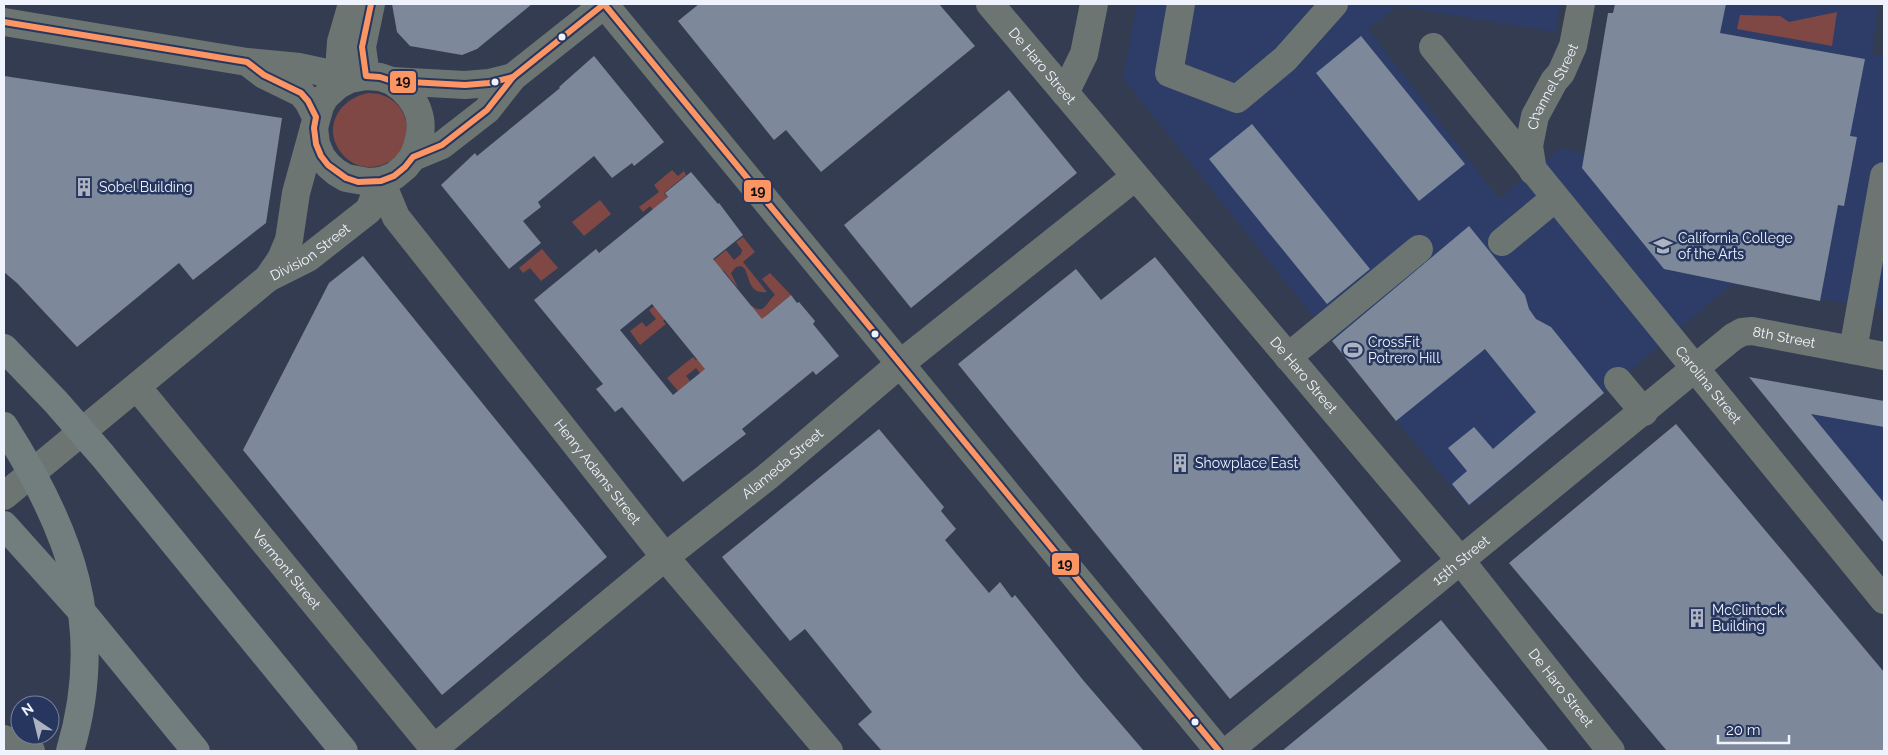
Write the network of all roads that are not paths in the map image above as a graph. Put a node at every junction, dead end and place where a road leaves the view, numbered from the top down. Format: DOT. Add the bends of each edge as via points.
graph roads {
  1 [pos="352,4"];
  2 [pos="372,4"];
  3 [pos="604,4"];
  4 [pos="990,4"];
  5 [pos="1094,4"];
  6 [pos="1181,4"];
  7 [pos="1334,4"];
  8 [pos="1581,4"];
  9 [pos="4,22"];
  10 [pos="341,42"];
  11 [pos="1433,47"];
  12 [pos="247,62"];
  13 [pos="299,67"];
  14 [pos="513,77"];
  15 [pos="379,79"];
  16 [pos="338,85"];
  17 [pos="1065,92"];
  18 [pos="315,123"];
  19 [pos="413,156"];
  20 [pos="1533,171"];
  21 [pos="1884,176"];
  22 [pos="1134,177"];
  23 [pos="381,181"];
  24 [pos="1555,198"];
  25 [pos="396,217"];
  26 [pos="351,224"];
  27 [pos="1502,242"];
  28 [pos="1419,249"];
  29 [pos="268,278"];
  30 [pos="4,348"];
  31 [pos="1853,350"];
  32 [pos="1884,356"];
  33 [pos="1288,357"];
  34 [pos="900,364"];
  35 [pos="1695,369"];
  36 [pos="1618,381"];
  37 [pos="137,387"];
  38 [pos="1644,412"];
  39 [pos="4,426"];
  40 [pos="4,496"];
  41 [pos="4,525"];
  42 [pos="666,557"];
  43 [pos="1461,561"];
  44 [pos="1884,600"];
  45 [pos="4,739"];
  46 [pos="434,750"];
  47 [pos="31,751"];
  48 [pos="70,751"];
  49 [pos="196,751"];
  50 [pos="344,751"];
  51 [pos="830,751"];
  52 [pos="1219,751"];
  53 [pos="1228,751"];
  54 [pos="1611,751"];
  1 -- 10 [label="street"];
  2 -- 15 [label="street" via="362,47"];
  3 -- 14 [label="street"];
  3 -- 34 [label="street"];
  4 -- 17 [label="street, De Haro Street"];
  5 -- 17 [label="street" via="1084,54"];
  6 -- 7 [label="street" via="1169,73 1237,99 1285,59"];
  8 -- 20 [label="street, Channel Street" via="1573,46 1535,116 1529,146"];
  9 -- 12 [label="street"];
  10 -- 13 [label="street" via="326,56"];
  10 -- 16 [label="street"];
  11 -- 20 [label="street, Carolina Street"];
  12 -- 13 [label="street"];
  12 -- 18 [label="street" via="264,75 301,93 308,101"];
  13 -- 16 [label="street" via="322,72"];
  14 -- 15 [label="street" via="465,86"];
  14 -- 19 [label="street" via="487,110 442,145"];
  15 -- 16 [label="street" via="350,79"];
  15 -- 19 [label="street" via="402,88 417,109 421,133"];
  16 -- 18 [label="street" via="325,97"];
  17 -- 22 [label="street, De Haro Street"];
  18 -- 23 [label="street" via="316,144 328,165 358,182"];
  18 -- 29 [label="street" via="296,193 289,240"];
  19 -- 23 [label="street" via="394,176"];
  20 -- 24 [label="street, Carolina Street"];
  21 -- 31 [label="street"];
  22 -- 33 [label="street, De Haro Street"];
  22 -- 34 [label="street, Alameda Street"];
  23 -- 25 [label="street, Henry Adams Street"];
  23 -- 26 [label="street, Division Street" via="369,210"];
  24 -- 27 [label="street"];
  24 -- 35 [label="street, Carolina Street"];
  25 -- 26 [label="street" via="375,217"];
  25 -- 42 [label="street, Henry Adams Street"];
  26 -- 29 [label="street, Division Street" via="308,258"];
  28 -- 33 [label="street"];
  29 -- 37 [label="street, Division Street"];
  30 -- 50 [label="highway, bridge" via="103,456"];
  31 -- 32 [label="street, 8th Street"];
  31 -- 35 [label="street, 8th Street" via="1752,331 1742,332"];
  33 -- 43 [label="street, De Haro Street"];
  34 -- 42 [label="street, Alameda Street" via="767,477"];
  34 -- 52 [label="street"];
  35 -- 38 [label="street, 15th Street"];
  35 -- 44 [label="street, Carolina Street"];
  36 -- 38 [label="street"];
  37 -- 40 [label="street, Division Street"];
  37 -- 46 [label="street, Vermont Street"];
  38 -- 43 [label="street, 15th Street"];
  39 -- 48 [label="highway, bridge" via="50,507 65,542 82,606 83,693"];
  41 -- 49 [label="highway, bridge" via="88,619"];
  42 -- 46 [label="street, Alameda Street"];
  42 -- 51 [label="street, Henry Adams Street"];
  43 -- 53 [label="street, 15th Street"];
  43 -- 54 [label="street, De Haro Street"];
  45 -- 47 [label="street"];
}
